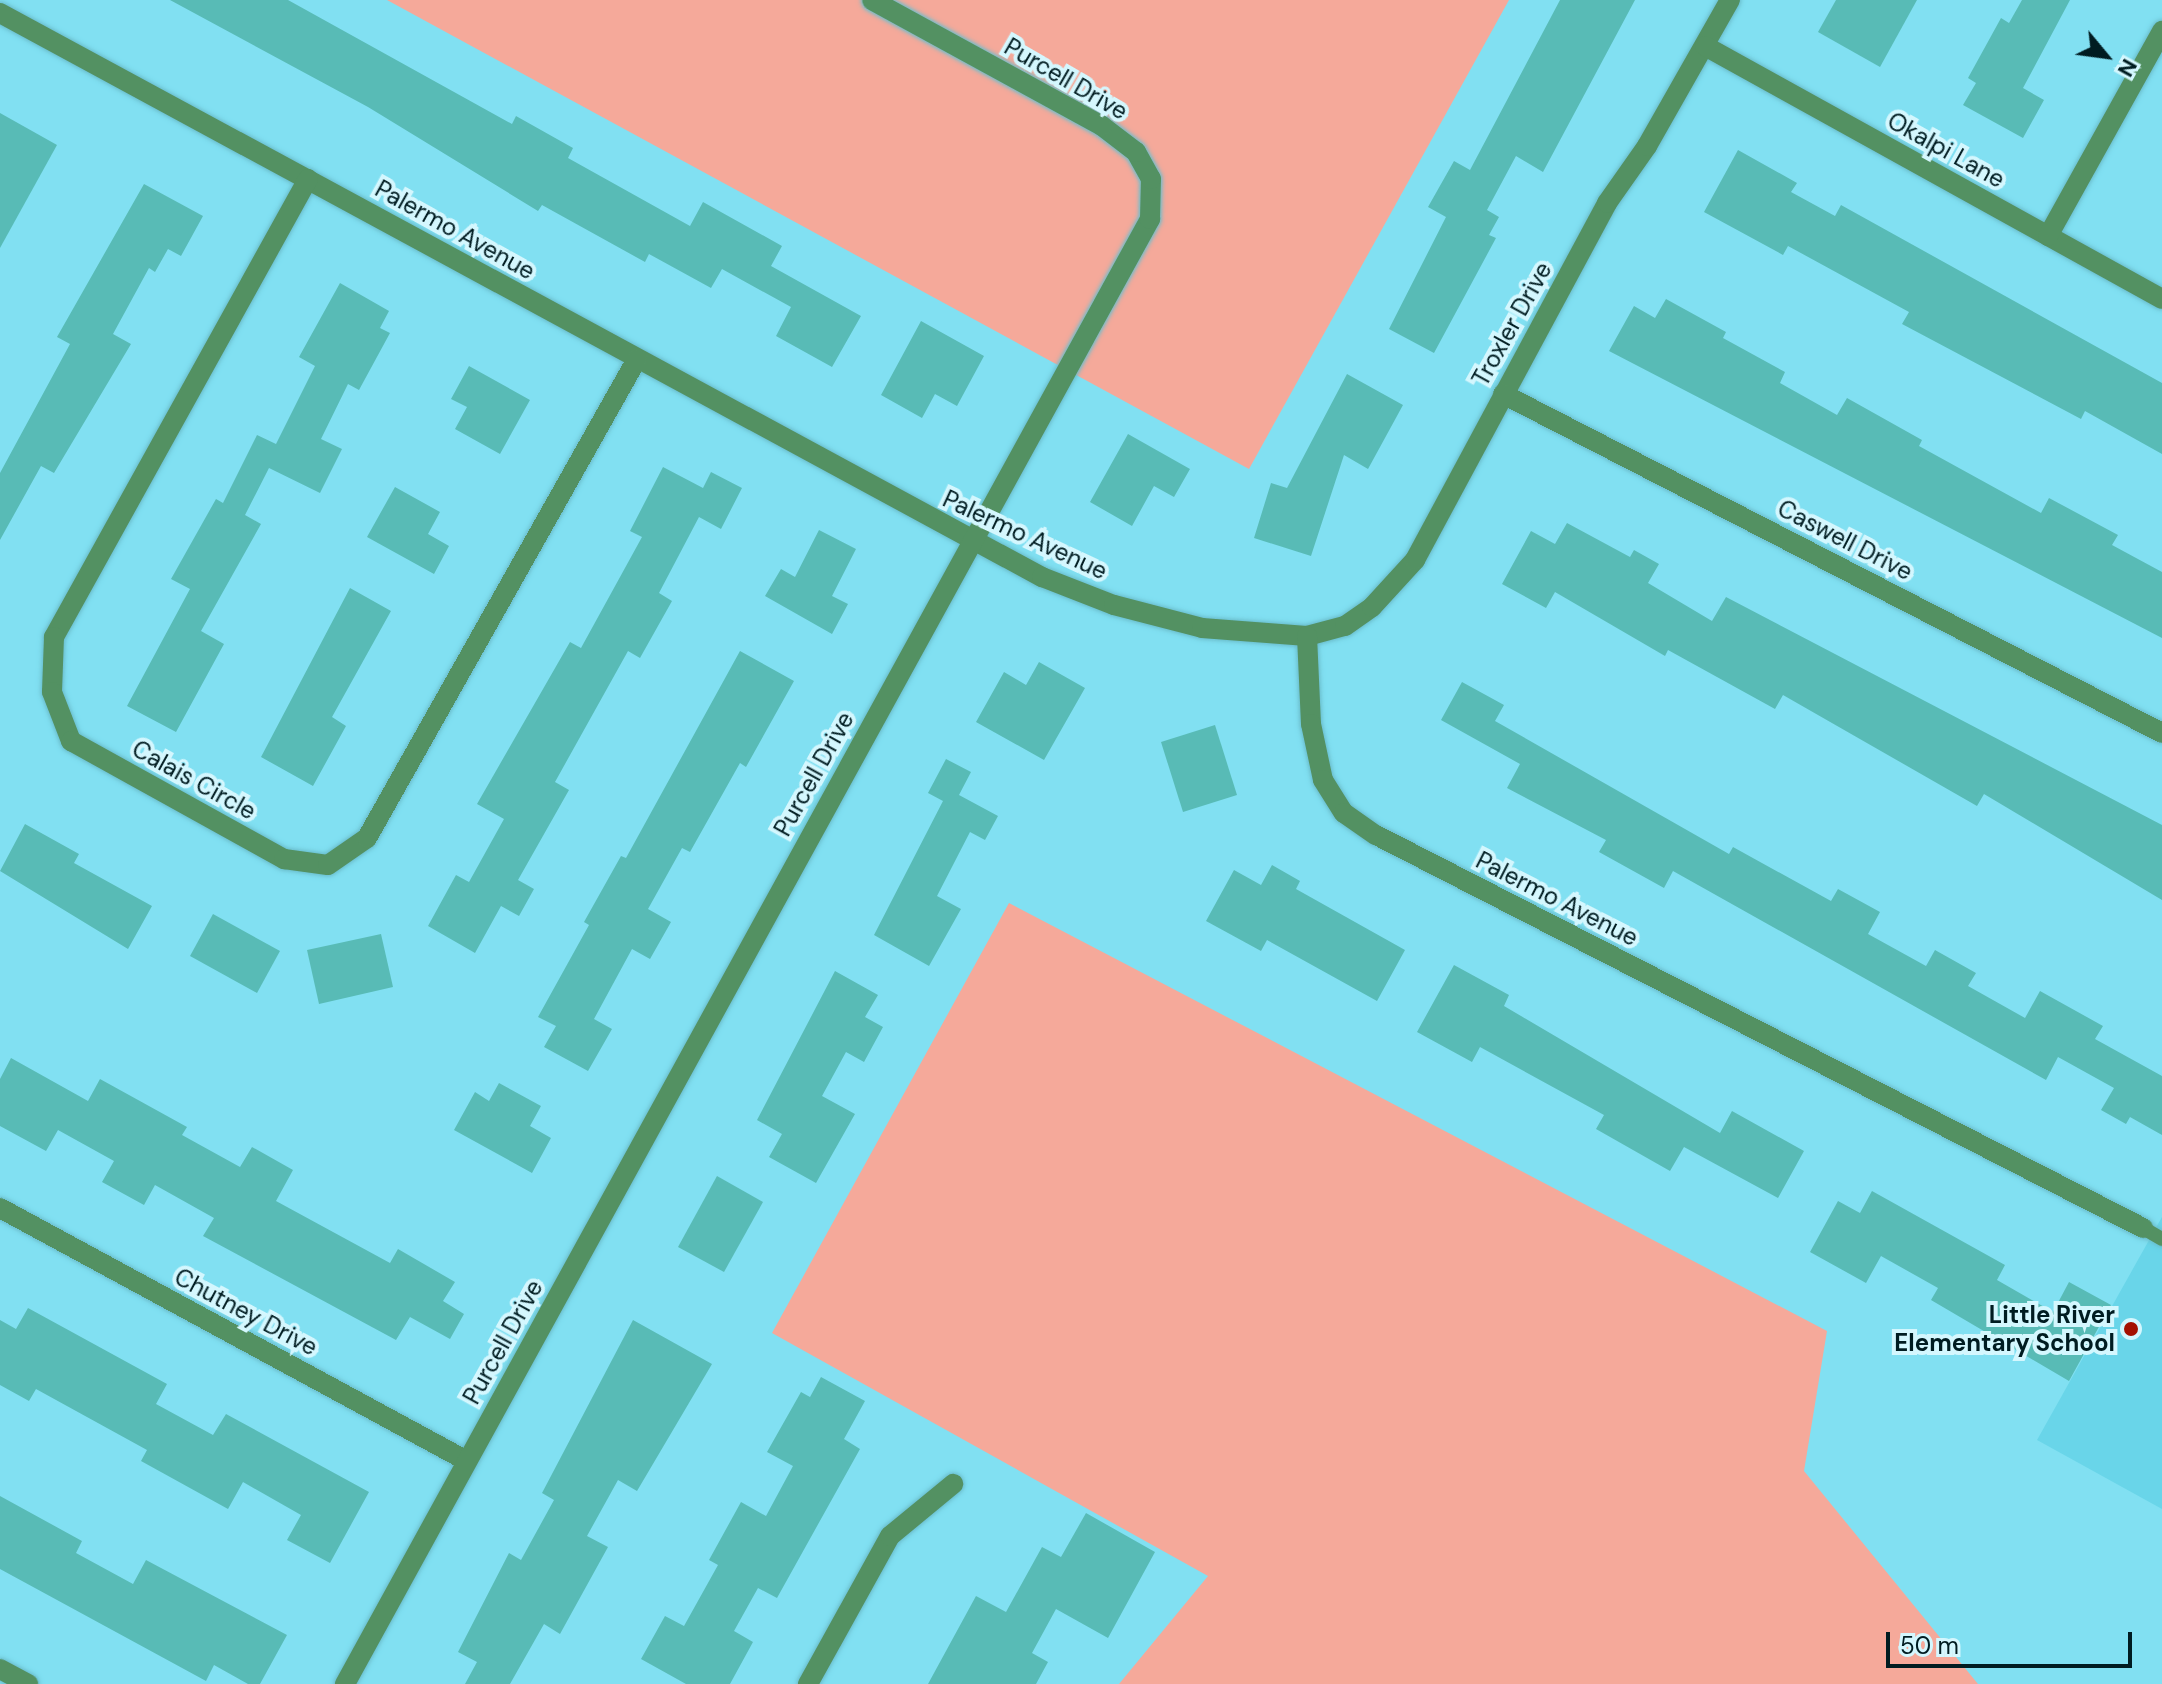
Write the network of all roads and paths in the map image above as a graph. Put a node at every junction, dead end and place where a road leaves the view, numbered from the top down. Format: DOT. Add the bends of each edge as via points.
graph roads {
  1 [pos="872,0"];
  2 [pos="1730,0"];
  3 [pos="0,13"];
  4 [pos="2162,31"];
  5 [pos="1705,46"];
  6 [pos="308,179"];
  7 [pos="2048,236"];
  8 [pos="2162,299"];
  9 [pos="637,359"];
  10 [pos="1503,394"];
  11 [pos="971,541"];
  12 [pos="1307,636"];
  13 [pos="2162,733"];
  14 [pos="0,1208"];
  15 [pos="2143,1228"];
  16 [pos="2162,1239"];
  17 [pos="467,1461"];
  18 [pos="953,1484"];
  19 [pos="0,1669"];
  20 [pos="28,1684"];
  21 [pos="345,1684"];
  22 [pos="808,1684"];
  1 -- 11 [label="street, Purcell Drive" via="1102,126 1136,152 1151,179 1150,219"];
  2 -- 5 [label="street, Troxler Drive"];
  3 -- 6 [label="street, Palermo Avenue"];
  4 -- 7 [label="street"];
  5 -- 7 [label="street, Okalpi Lane"];
  5 -- 10 [label="street, Troxler Drive" via="1607,203"];
  6 -- 9 [label="street, Palermo Avenue"];
  6 -- 9 [label="street, Calais Circle" via="54,637 52,692 71,741 284,859 328,865 367,838"];
  7 -- 8 [label="street, Okalpi Lane"];
  9 -- 11 [label="street, Palermo Avenue"];
  10 -- 12 [label="street, Troxler Drive" via="1396,586 1345,626"];
  10 -- 13 [label="street, Caswell Drive"];
  11 -- 12 [label="street, Palermo Avenue" via="1114,605 1202,628"];
  11 -- 17 [label="street, Purcell Drive"];
  12 -- 15 [label="street, Palermo Avenue" via="1311,724 1323,780 1344,813 1376,835"];
  14 -- 17 [label="street, Chutney Drive"];
  15 -- 16 [label="lane"];
  17 -- 21 [label="street, Purcell Drive"];
  18 -- 22 [label="street" via="890,1536"];
  19 -- 20 [label="street"];
}
